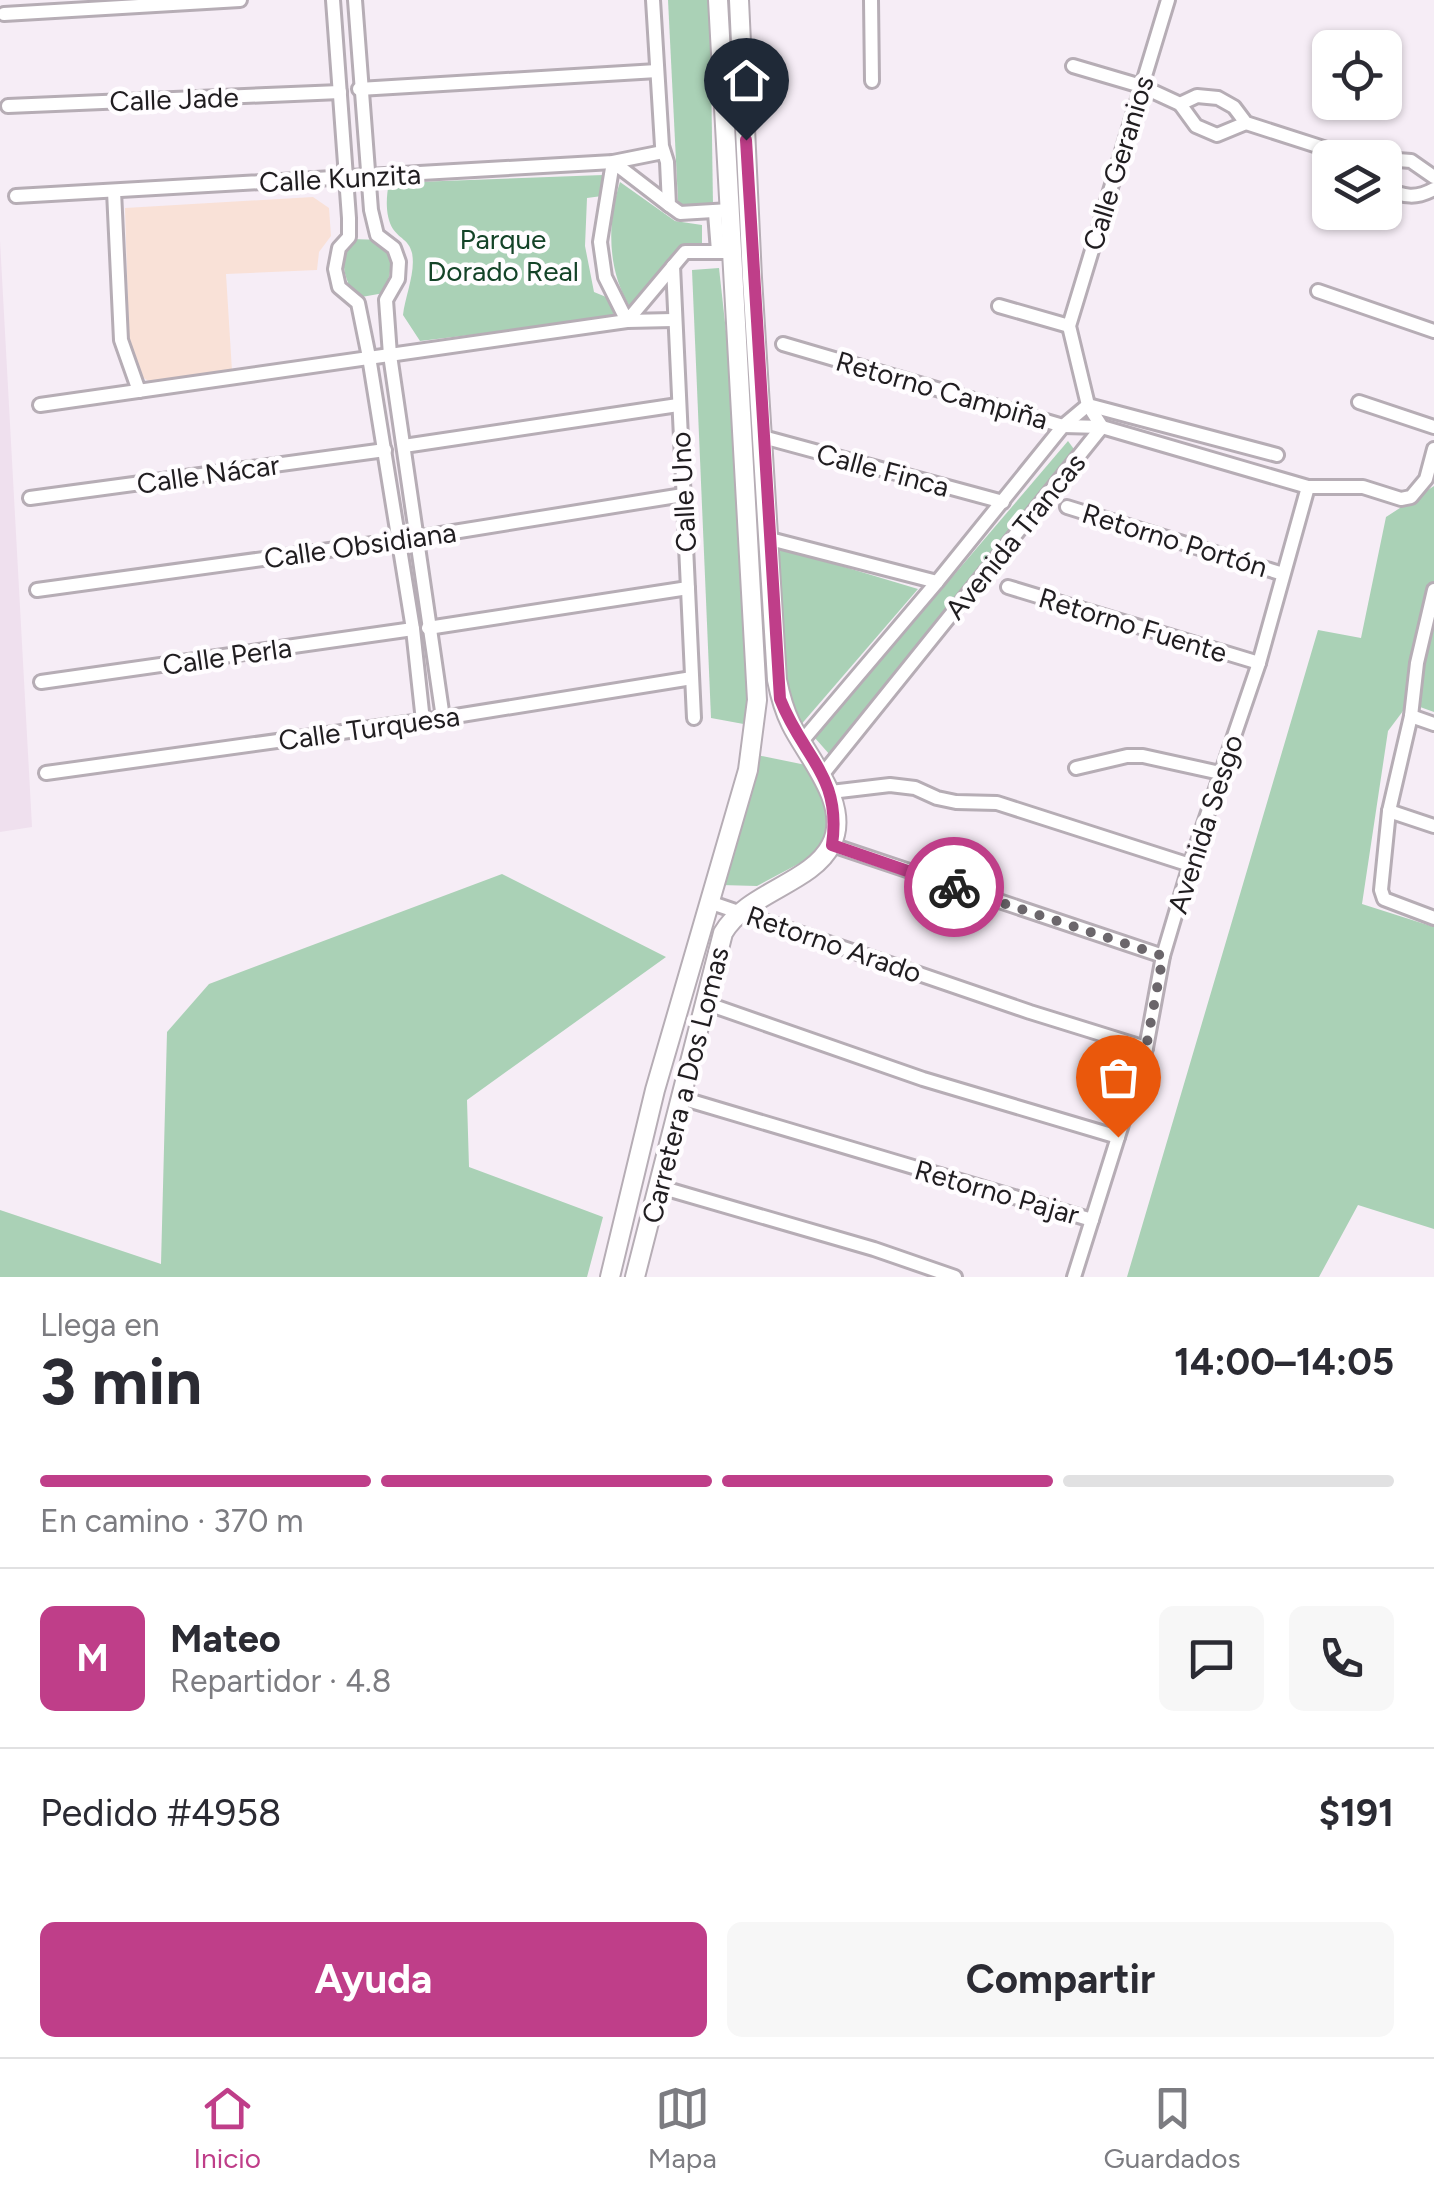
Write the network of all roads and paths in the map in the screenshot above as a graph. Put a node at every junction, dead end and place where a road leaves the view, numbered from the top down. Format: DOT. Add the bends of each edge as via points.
graph roads {
  1 [pos="240,0"];
  2 [pos="333,0"];
  3 [pos="355,0"];
  4 [pos="654,0"];
  5 [pos="718,0"];
  6 [pos="739,0"];
  7 [pos="872,0"];
  8 [pos="1168,0"];
  9 [pos="4,14"];
  10 [pos="1073,66"];
  11 [pos="658,71"];
  12 [pos="872,81"];
  13 [pos="1141,86"];
  14 [pos="359,89"];
  15 [pos="340,92"];
  16 [pos="1180,104"];
  17 [pos="8,106"];
  18 [pos="1246,124"];
  19 [pos="1312,145"];
  20 [pos="663,152"];
  21 [pos="1402,160"];
  22 [pos="613,162"];
  23 [pos="368,177"];
  24 [pos="1434,177"];
  25 [pos="347,178"];
  26 [pos="1434,189"];
  27 [pos="114,191"];
  28 [pos="16,196"];
  29 [pos="1402,196"];
  30 [pos="669,206"];
  31 [pos="723,212"];
  32 [pos="377,235"];
  33 [pos="349,237"];
  34 [pos="725,251"];
  35 [pos="672,266"];
  36 [pos="1318,292"];
  37 [pos="386,300"];
  38 [pos="358,303"];
  39 [pos="999,306"];
  40 [pos="674,320"];
  41 [pos="627,321"];
  42 [pos="1069,326"];
  43 [pos="746,328"];
  44 [pos="1434,331"];
  45 [pos="782,344"];
  46 [pos="390,354"];
  47 [pos="369,357"];
  48 [pos="139,391"];
  49 [pos="1359,402"];
  50 [pos="40,404"];
  51 [pos="678,404"];
  52 [pos="1088,405"];
  53 [pos="1063,426"];
  54 [pos="1102,427"];
  55 [pos="1434,428"];
  56 [pos="763,437"];
  57 [pos="404,446"];
  58 [pos="1434,449"];
  59 [pos="385,450"];
  60 [pos="1276,455"];
  61 [pos="1430,480"];
  62 [pos="1308,487"];
  63 [pos="682,495"];
  64 [pos="30,498"];
  65 [pos="1003,502"];
  66 [pos="1066,507"];
  67 [pos="416,538"];
  68 [pos="399,539"];
  69 [pos="770,539"];
  70 [pos="1283,574"];
  71 [pos="938,582"];
  72 [pos="1008,587"];
  73 [pos="688,588"];
  74 [pos="37,590"];
  75 [pos="1434,590"];
  76 [pos="428,628"];
  77 [pos="413,629"];
  78 [pos="1258,663"];
  79 [pos="692,678"];
  80 [pos="41,682"];
  81 [pos="1411,716"];
  82 [pos="442,718"];
  83 [pos="694,718"];
  84 [pos="423,721"];
  85 [pos="1434,724"];
  86 [pos="802,741"];
  87 [pos="1076,768"];
  88 [pos="46,773"];
  89 [pos="1220,774"];
  90 [pos="827,784"];
  91 [pos="1388,811"];
  92 [pos="1434,826"];
  93 [pos="832,845"];
  94 [pos="1190,865"];
  95 [pos="709,902"];
  96 [pos="740,910"];
  97 [pos="1434,918"];
  98 [pos="1163,956"];
  99 [pos="705,1002"];
  100 [pos="1146,1048"];
  101 [pos="681,1098"];
  102 [pos="1118,1137"];
  103 [pos="660,1187"];
  104 [pos="1092,1220"];
  105 [pos="642,1275"];
  106 [pos="610,1277"];
  107 [pos="955,1277"];
  108 [pos="1074,1277"];
  1 -- 9 [label="street"];
  2 -- 15 [label="street"];
  3 -- 14 [label="street"];
  4 -- 11 [label="street"];
  5 -- 31 [label="main road, Carretera a Dos Lomas"];
  6 -- 43 [label="main road, Carretera a Dos Lomas"];
  7 -- 12 [label="street"];
  8 -- 13 [label="street, Calle Geranios"];
  10 -- 13 [label="street"];
  11 -- 14 [label="street"];
  11 -- 20 [label="street"];
  13 -- 16 [label="street"];
  13 -- 42 [label="street, Calle Geranios"];
  14 -- 23 [label="street"];
  15 -- 17 [label="street, Calle Jade"];
  15 -- 25 [label="street"];
  16 -- 18 [label="street" via="1197,96 1218,98"];
  16 -- 18 [label="street" via="1196,126 1217,135"];
  18 -- 19 [label="street"];
  20 -- 22 [label="street, Calle Kunzita"];
  20 -- 30 [label="street"];
  21 -- 24 [label="street"];
  22 -- 23 [label="street, Calle Kunzita"];
  22 -- 30 [label="street"];
  22 -- 41 [label="street" via="600,242 605,277"];
  23 -- 25 [label="street, Calle Kunzita"];
  23 -- 32 [label="street"];
  25 -- 27 [label="street, Calle Kunzita"];
  25 -- 33 [label="street"];
  26 -- 29 [label="street"];
  27 -- 28 [label="street, Calle Kunzita"];
  27 -- 48 [label="street" via="122,340"];
  30 -- 31 [label="street" via="680,213"];
  31 -- 34 [label="main road, Carretera a Dos Lomas"];
  32 -- 33 [label="street"];
  32 -- 37 [label="street" via="399,262"];
  33 -- 38 [label="street" via="334,268 339,288"];
  34 -- 35 [label="street" via="685,252"];
  34 -- 43 [label="main road, Carretera a Dos Lomas"];
  35 -- 40 [label="street, Calle Uno"];
  35 -- 41 [label="street"];
  36 -- 44 [label="street"];
  37 -- 38 [label="street"];
  37 -- 46 [label="street"];
  38 -- 47 [label="street"];
  39 -- 42 [label="street"];
  40 -- 41 [label="street"];
  40 -- 51 [label="street, Calle Uno"];
  41 -- 46 [label="street"];
  42 -- 52 [label="street"];
  43 -- 56 [label="main road, Carretera a Dos Lomas"];
  43 -- 95 [label="main road, Carretera a Dos Lomas" via="757,700 748,770"];
  45 -- 53 [label="street, Retorno Campiña"];
  46 -- 47 [label="street"];
  46 -- 57 [label="street"];
  47 -- 48 [label="street"];
  47 -- 59 [label="street"];
  48 -- 50 [label="street"];
  49 -- 55 [label="street"];
  51 -- 57 [label="street"];
  51 -- 63 [label="street, Calle Uno"];
  52 -- 53 [label="street, Avenida Trancas"];
  52 -- 54 [label="street, Avenida Trancas"];
  52 -- 60 [label="street"];
  53 -- 54 [label="street, Retorno Campiña"];
  53 -- 65 [label="street, Avenida Trancas"];
  54 -- 62 [label="street, Retorno Campiña"];
  54 -- 90 [label="street, Avenida Trancas"];
  56 -- 65 [label="street, Calle Finca"];
  56 -- 69 [label="main road, Carretera a Dos Lomas"];
  57 -- 67 [label="street"];
  58 -- 61 [label="street"];
  59 -- 64 [label="street, Calle Nácar"];
  59 -- 68 [label="street"];
  61 -- 62 [label="street, Retorno Campiña" via="1401,499 1363,487"];
  62 -- 70 [label="street, Avenida Sesgo"];
  63 -- 67 [label="street, Calle Obsidiana"];
  63 -- 73 [label="street, Calle Uno"];
  65 -- 71 [label="street, Avenida Trancas"];
  66 -- 70 [label="street, Retorno Portón"];
  67 -- 68 [label="street, Calle Obsidiana"];
  67 -- 76 [label="street"];
  68 -- 74 [label="street, Calle Obsidiana"];
  68 -- 77 [label="street"];
  69 -- 71 [label="street"];
  69 -- 86 [label="main road, Carretera a Dos Lomas" via="777,680"];
  70 -- 78 [label="street, Avenida Sesgo"];
  71 -- 86 [label="street, Avenida Trancas"];
  72 -- 78 [label="street, Retorno Fuente"];
  73 -- 76 [label="street"];
  73 -- 79 [label="street, Calle Uno"];
  75 -- 81 [label="street"];
  76 -- 82 [label="street"];
  77 -- 80 [label="street, Calle Perla"];
  77 -- 84 [label="street"];
  78 -- 89 [label="street, Avenida Sesgo"];
  79 -- 82 [label="street, Calle Turquesa"];
  79 -- 83 [label="street, Calle Uno"];
  81 -- 85 [label="street"];
  81 -- 91 [label="street"];
  82 -- 84 [label="street, Calle Turquesa"];
  84 -- 88 [label="street, Calle Turquesa"];
  86 -- 90 [label="main road, Carretera a Dos Lomas"];
  87 -- 89 [label="street" via="1143,756"];
  89 -- 94 [label="street, Avenida Sesgo"];
  90 -- 93 [label="main road, Carretera a Dos Lomas" via="836,817"];
  90 -- 94 [label="street" via="916,788 956,802 997,804"];
  91 -- 92 [label="street"];
  91 -- 97 [label="street" via="1384,900"];
  93 -- 96 [label="main road, Carretera a Dos Lomas" via="811,867"];
  93 -- 98 [label="street"];
  94 -- 98 [label="street, Avenida Sesgo"];
  95 -- 96 [label="street, Retorno Arado"];
  95 -- 106 [label="main road, Carretera a Dos Lomas"];
  96 -- 99 [label="main road, Carretera a Dos Lomas" via="723,933"];
  96 -- 100 [label="street, Retorno Arado"];
  98 -- 100 [label="street, Avenida Sesgo"];
  99 -- 101 [label="main road, Carretera a Dos Lomas"];
  99 -- 102 [label="street" via="923,1079"];
  100 -- 102 [label="street, Avenida Sesgo"];
  101 -- 103 [label="main road, Carretera a Dos Lomas"];
  101 -- 104 [label="street, Retorno Pajar"];
  102 -- 104 [label="street, Avenida Sesgo"];
  103 -- 105 [label="main road, Carretera a Dos Lomas"];
  103 -- 107 [label="street"];
  104 -- 108 [label="street, Avenida Sesgo"];
}
